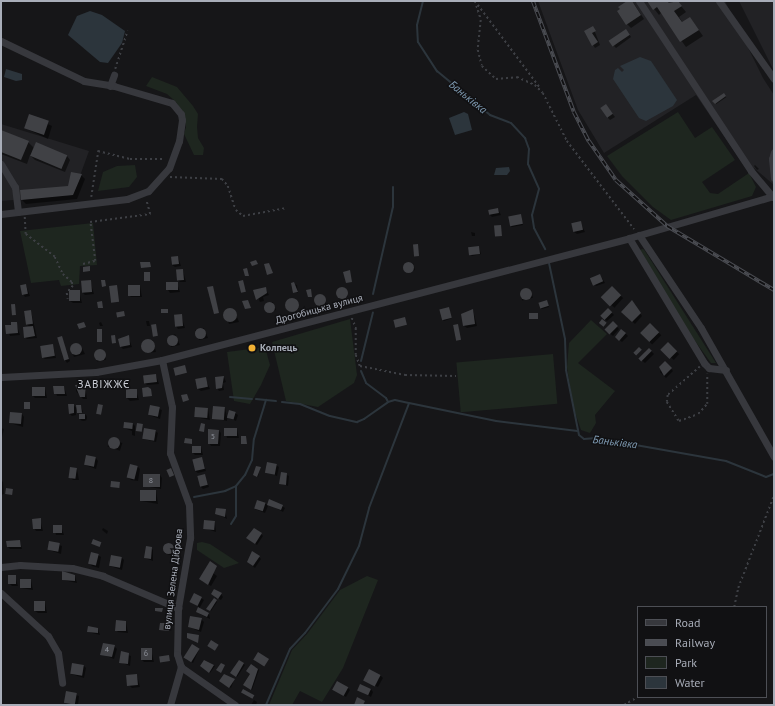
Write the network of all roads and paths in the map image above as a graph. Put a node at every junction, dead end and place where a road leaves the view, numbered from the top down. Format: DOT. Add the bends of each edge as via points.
graph roads {
  1 [pos="639,1"];
  2 [pos="719,1"];
  3 [pos="476,2"];
  4 [pos="127,32"];
  5 [pos="1,41"];
  6 [pos="114,75"];
  7 [pos="774,79"];
  8 [pos="110,86"];
  9 [pos="543,93"];
  10 [pos="774,152"];
  11 [pos="172,161"];
  12 [pos="1,164"];
  13 [pos="164,175"];
  14 [pos="774,178"];
  15 [pos="142,194"];
  16 [pos="773,197"];
  17 [pos="91,204"];
  18 [pos="286,208"];
  19 [pos="22,212"];
  20 [pos="1,214"];
  21 [pos="635,236"];
  22 [pos="83,264"];
  23 [pos="68,299"];
  24 [pos="350,310"];
  25 [pos="162,360"];
  26 [pos="706,365"];
  27 [pos="726,370"];
  28 [pos="456,376"];
  29 [pos="1,377"];
  30 [pos="774,456"];
  31 [pos="774,495"];
  32 [pos="1,566"];
  33 [pos="1,593"];
  34 [pos="734,606"];
  35 [pos="178,608"];
  36 [pos="181,667"];
  37 [pos="62,683"];
  38 [pos="637,698"];
  39 [pos="170,705"];
  40 [pos="235,705"];
  41 [pos="624,705"];
  1 -- 16 [label="street" via="751,171"];
  2 -- 7 [label="street"];
  3 -- 9 [label="path"];
  3 -- 9 [label="path" via="481,20 478,50 482,66 496,79 517,77 535,85"];
  4 -- 6 [label="path"];
  5 -- 8 [label="street" via="80,80"];
  6 -- 8 [label="street"];
  8 -- 11 [label="street" via="172,103 177,107 181,114 182,126"];
  9 -- 21 [label="path" via="568,141 590,174 630,221"];
  10 -- 14 [label="street"];
  11 -- 13 [label="street"];
  11 -- 17 [label="path" via="163,158 130,159 98,151 90,187"];
  12 -- 19 [label="street" via="14,187"];
  13 -- 15 [label="street"];
  13 -- 18 [label="path" via="187,179 222,179 228,186 236,210 243,216"];
  15 -- 17 [label="street" via="127,199"];
  15 -- 22 [label="path" via="150,214 90,222 95,261"];
  16 -- 21 [label="street, Дрогобицька вулиця"];
  17 -- 19 [label="street"];
  19 -- 20 [label="street"];
  19 -- 23 [label="path" via="26,234 55,257 63,274 74,284 68,290"];
  21 -- 24 [label="street, Дрогобицька вулиця"];
  21 -- 26 [label="street"];
  21 -- 27 [label="street"];
  24 -- 25 [label="street, Дрогобицька вулиця"];
  24 -- 28 [label="path" via="356,328 356,355 360,366 405,375"];
  25 -- 29 [label="street, Дрогобицька вулиця" via="96,372"];
  25 -- 35 [label="street, вулиця Зелена Діброва" via="172,407 170,453 189,505 190,538"];
  26 -- 26 [label="path" via="668,395 667,402 679,421 698,414 708,404"];
  26 -- 27 [label="street"];
  27 -- 30 [label="street"];
  31 -- 34 [label="path" via="738,588"];
  32 -- 35 [label="street" via="80,570 103,576"];
  33 -- 37 [label="street" via="48,636 58,653"];
  35 -- 36 [label="street, вулиця Зелена Діброва" via="176,643"];
  36 -- 39 [label="street"];
  36 -- 40 [label="street"];
  38 -- 41 [label="path"];
}
